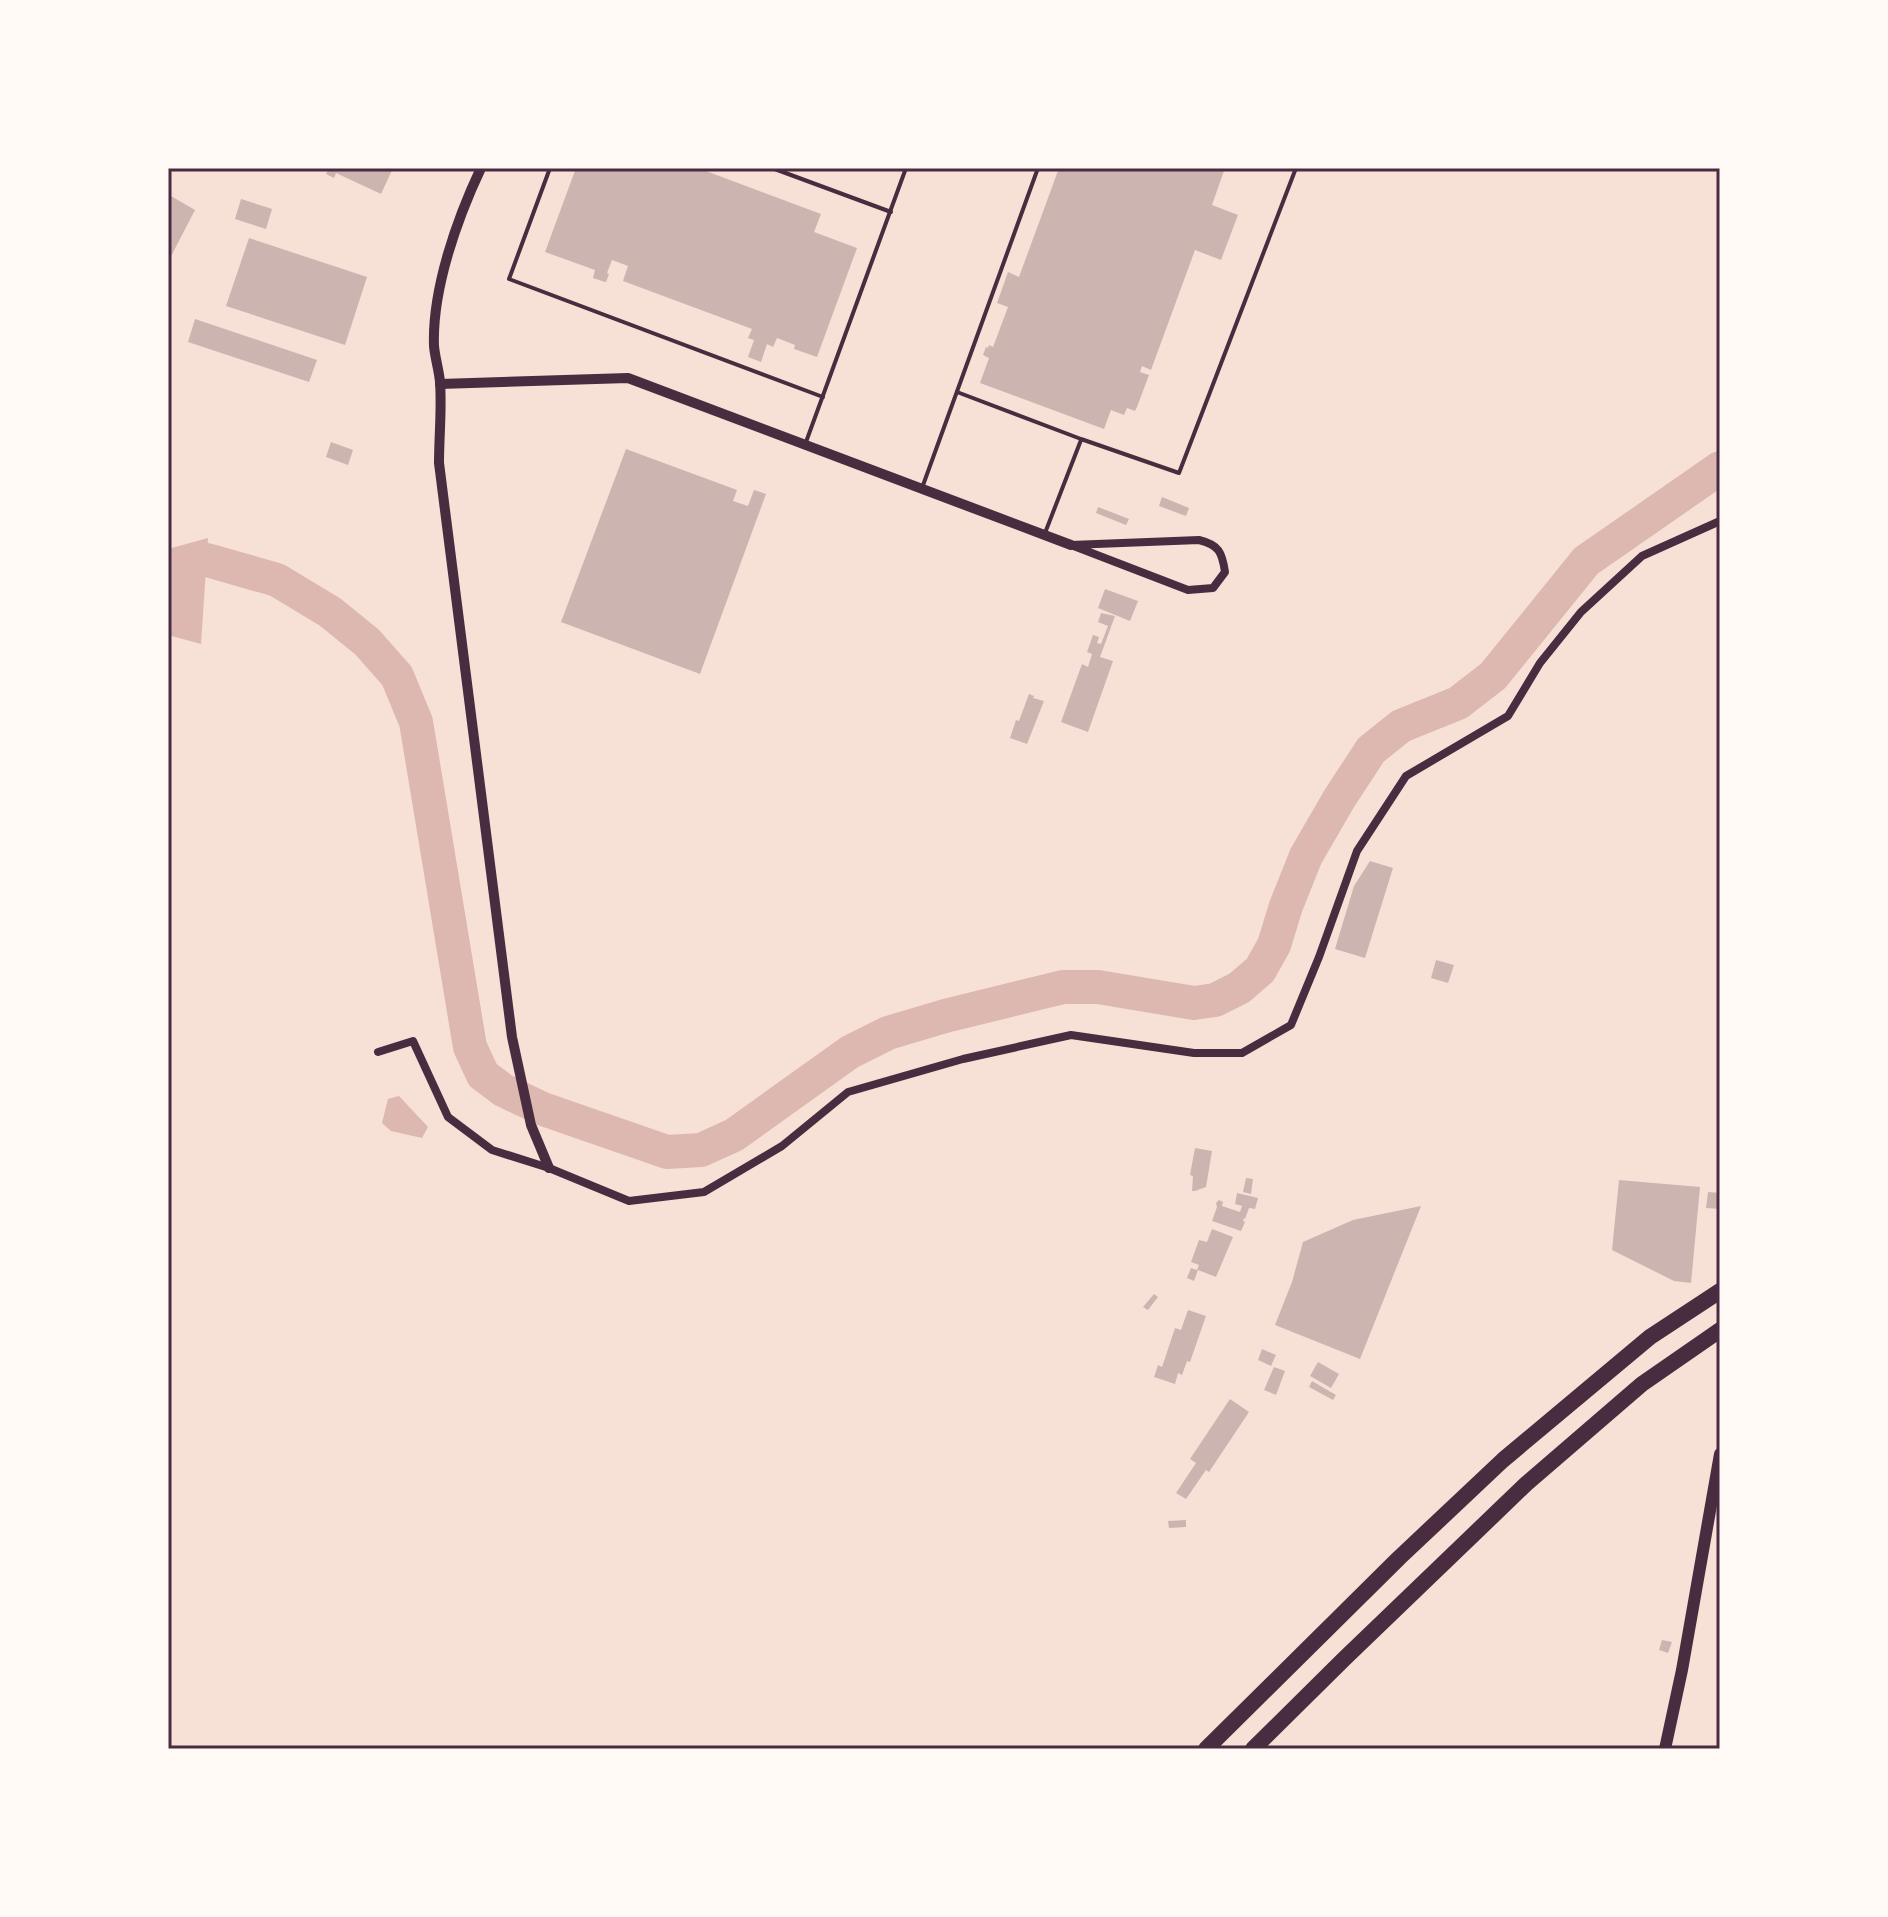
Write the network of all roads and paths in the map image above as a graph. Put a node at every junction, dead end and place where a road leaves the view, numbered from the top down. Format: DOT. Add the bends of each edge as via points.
graph roads {
  1 [pos="481,168"];
  2 [pos="550,168"];
  3 [pos="772,168"];
  4 [pos="906,168"];
  5 [pos="1038,168"];
  6 [pos="1296,168"];
  7 [pos="891,212"];
  8 [pos="440,384"];
  9 [pos="957,392"];
  10 [pos="823,397"];
  11 [pos="1081,439"];
  12 [pos="805,445"];
  13 [pos="922,488"];
  14 [pos="1720,521"];
  15 [pos="1045,535"];
  16 [pos="1071,545"];
  17 [pos="378,1052"];
  18 [pos="549,1168"];
  19 [pos="1720,1291"];
  20 [pos="1720,1330"];
  21 [pos="1720,1454"];
  22 [pos="1206,1749"];
  23 [pos="1253,1749"];
  24 [pos="1665,1749"];
  1 -- 8 [label="street" via="448,253 437,303 434,346"];
  2 -- 10 [label="lane" via="509,279"];
  3 -- 7 [label="lane"];
  4 -- 7 [label="lane"];
  5 -- 9 [label="lane"];
  6 -- 11 [label="lane" via="1179,473"];
  7 -- 10 [label="lane"];
  8 -- 12 [label="street" via="628,378"];
  8 -- 18 [label="street" via="439,463 512,1037 531,1125"];
  9 -- 11 [label="lane"];
  9 -- 13 [label="lane"];
  10 -- 12 [label="lane"];
  11 -- 15 [label="lane"];
  12 -- 13 [label="street"];
  13 -- 15 [label="street"];
  14 -- 18 [label="street" via="1642,556 1581,612 1540,663 1508,716 1406,776 1357,851 1291,1025 1242,1053 1194,1053 1071,1035 963,1059 848,1092 782,1146 704,1192 629,1201"];
  15 -- 16 [label="street"];
  16 -- 16 [label="street" via="1199,540 1212,543 1223,557 1225,572 1213,588 1188,590"];
  17 -- 18 [label="street" via="413,1041 448,1117 492,1150"];
  19 -- 22 [label="highway" via="1650,1337 1503,1460"];
  20 -- 23 [label="highway" via="1642,1384 1526,1484"];
  21 -- 24 [label="main road"];
}
